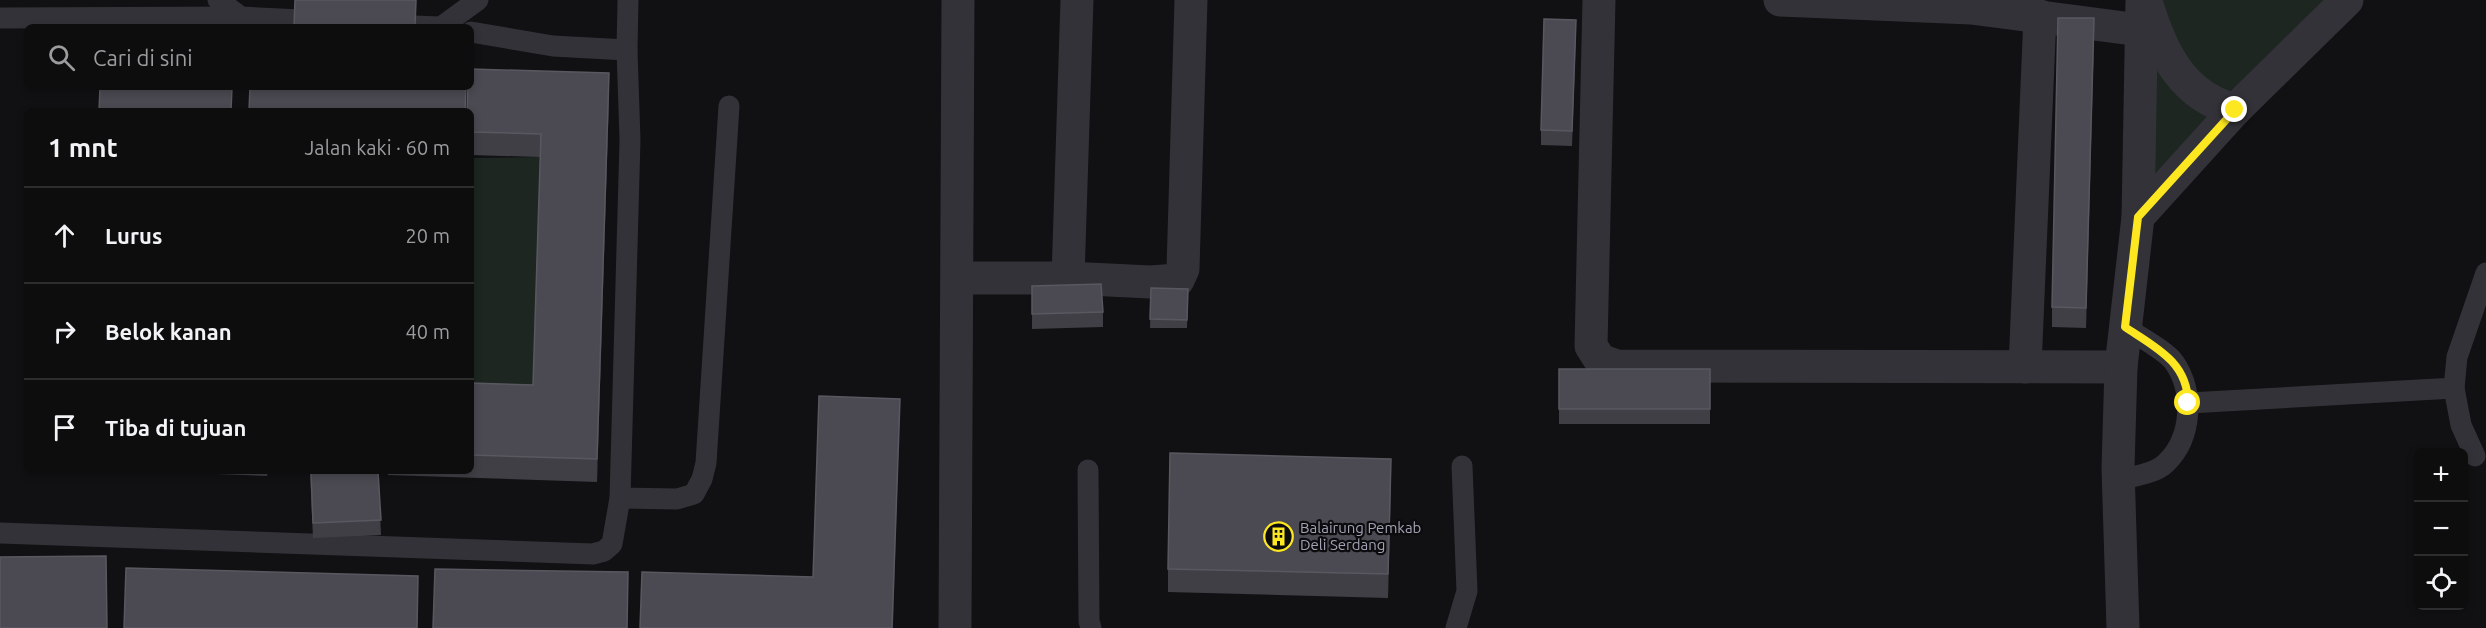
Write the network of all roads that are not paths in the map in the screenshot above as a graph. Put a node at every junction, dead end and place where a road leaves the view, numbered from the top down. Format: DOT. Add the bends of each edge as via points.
graph roads {
  1 [pos="218,0"];
  2 [pos="478,0"];
  3 [pos="628,0"];
  4 [pos="958,0"];
  5 [pos="1077,0"];
  6 [pos="1191,0"];
  7 [pos="1599,0"];
  8 [pos="1780,0"];
  9 [pos="2347,0"];
  10 [pos="1971,4"];
  11 [pos="2142,10"];
  12 [pos="2040,16"];
  13 [pos="241,17"];
  14 [pos="0,18"];
  15 [pos="346,22"];
  16 [pos="444,24"];
  17 [pos="474,33"];
  18 [pos="627,50"];
  19 [pos="729,106"];
  20 [pos="2235,110"];
  21 [pos="2138,217"];
  22 [pos="2486,273"];
  23 [pos="958,278"];
  24 [pos="1068,278"];
  25 [pos="2125,327"];
  26 [pos="2025,367"];
  27 [pos="2121,367"];
  28 [pos="2454,388"];
  29 [pos="2188,403"];
  30 [pos="2475,456"];
  31 [pos="1462,466"];
  32 [pos="1088,470"];
  33 [pos="2119,480"];
  34 [pos="620,498"];
  35 [pos="0,533"];
  36 [pos="955,628"];
  37 [pos="1091,628"];
  38 [pos="1456,628"];
  39 [pos="2123,628"];
  1 -- 13 [label="lane"];
  2 -- 16 [label="lane"];
  3 -- 18 [label="lane"];
  4 -- 23 [label="street"];
  5 -- 24 [label="street"];
  6 -- 24 [label="street" via="1181,277 1172,282"];
  7 -- 26 [label="street" via="1591,346 1600,360 1617,366"];
  8 -- 10 [label="street"];
  9 -- 20 [label="street"];
  10 -- 12 [label="street"];
  11 -- 12 [label="street"];
  11 -- 20 [label="street" via="2183,78 2202,97"];
  11 -- 21 [label="street"];
  12 -- 26 [label="street"];
  13 -- 14 [label="lane"];
  13 -- 15 [label="lane"];
  17 -- 18 [label="lane" via="553,46"];
  18 -- 34 [label="lane" via="630,140"];
  19 -- 34 [label="lane" via="702,479 693,494 677,499"];
  20 -- 21 [label="street"];
  21 -- 25 [label="street"];
  22 -- 28 [label="lane" via="2457,357"];
  23 -- 24 [label="street"];
  23 -- 36 [label="street"];
  25 -- 27 [label="street"];
  25 -- 29 [label="lane" via="2172,359 2188,393"];
  26 -- 27 [label="street"];
  27 -- 33 [label="street"];
  28 -- 29 [label="lane"];
  28 -- 30 [label="lane" via="2461,425"];
  29 -- 33 [label="lane" via="2181,441 2166,464"];
  31 -- 38 [label="lane" via="1467,591"];
  32 -- 37 [label="lane"];
  33 -- 39 [label="street"];
  34 -- 35 [label="lane" via="612,544 593,554"];
}
